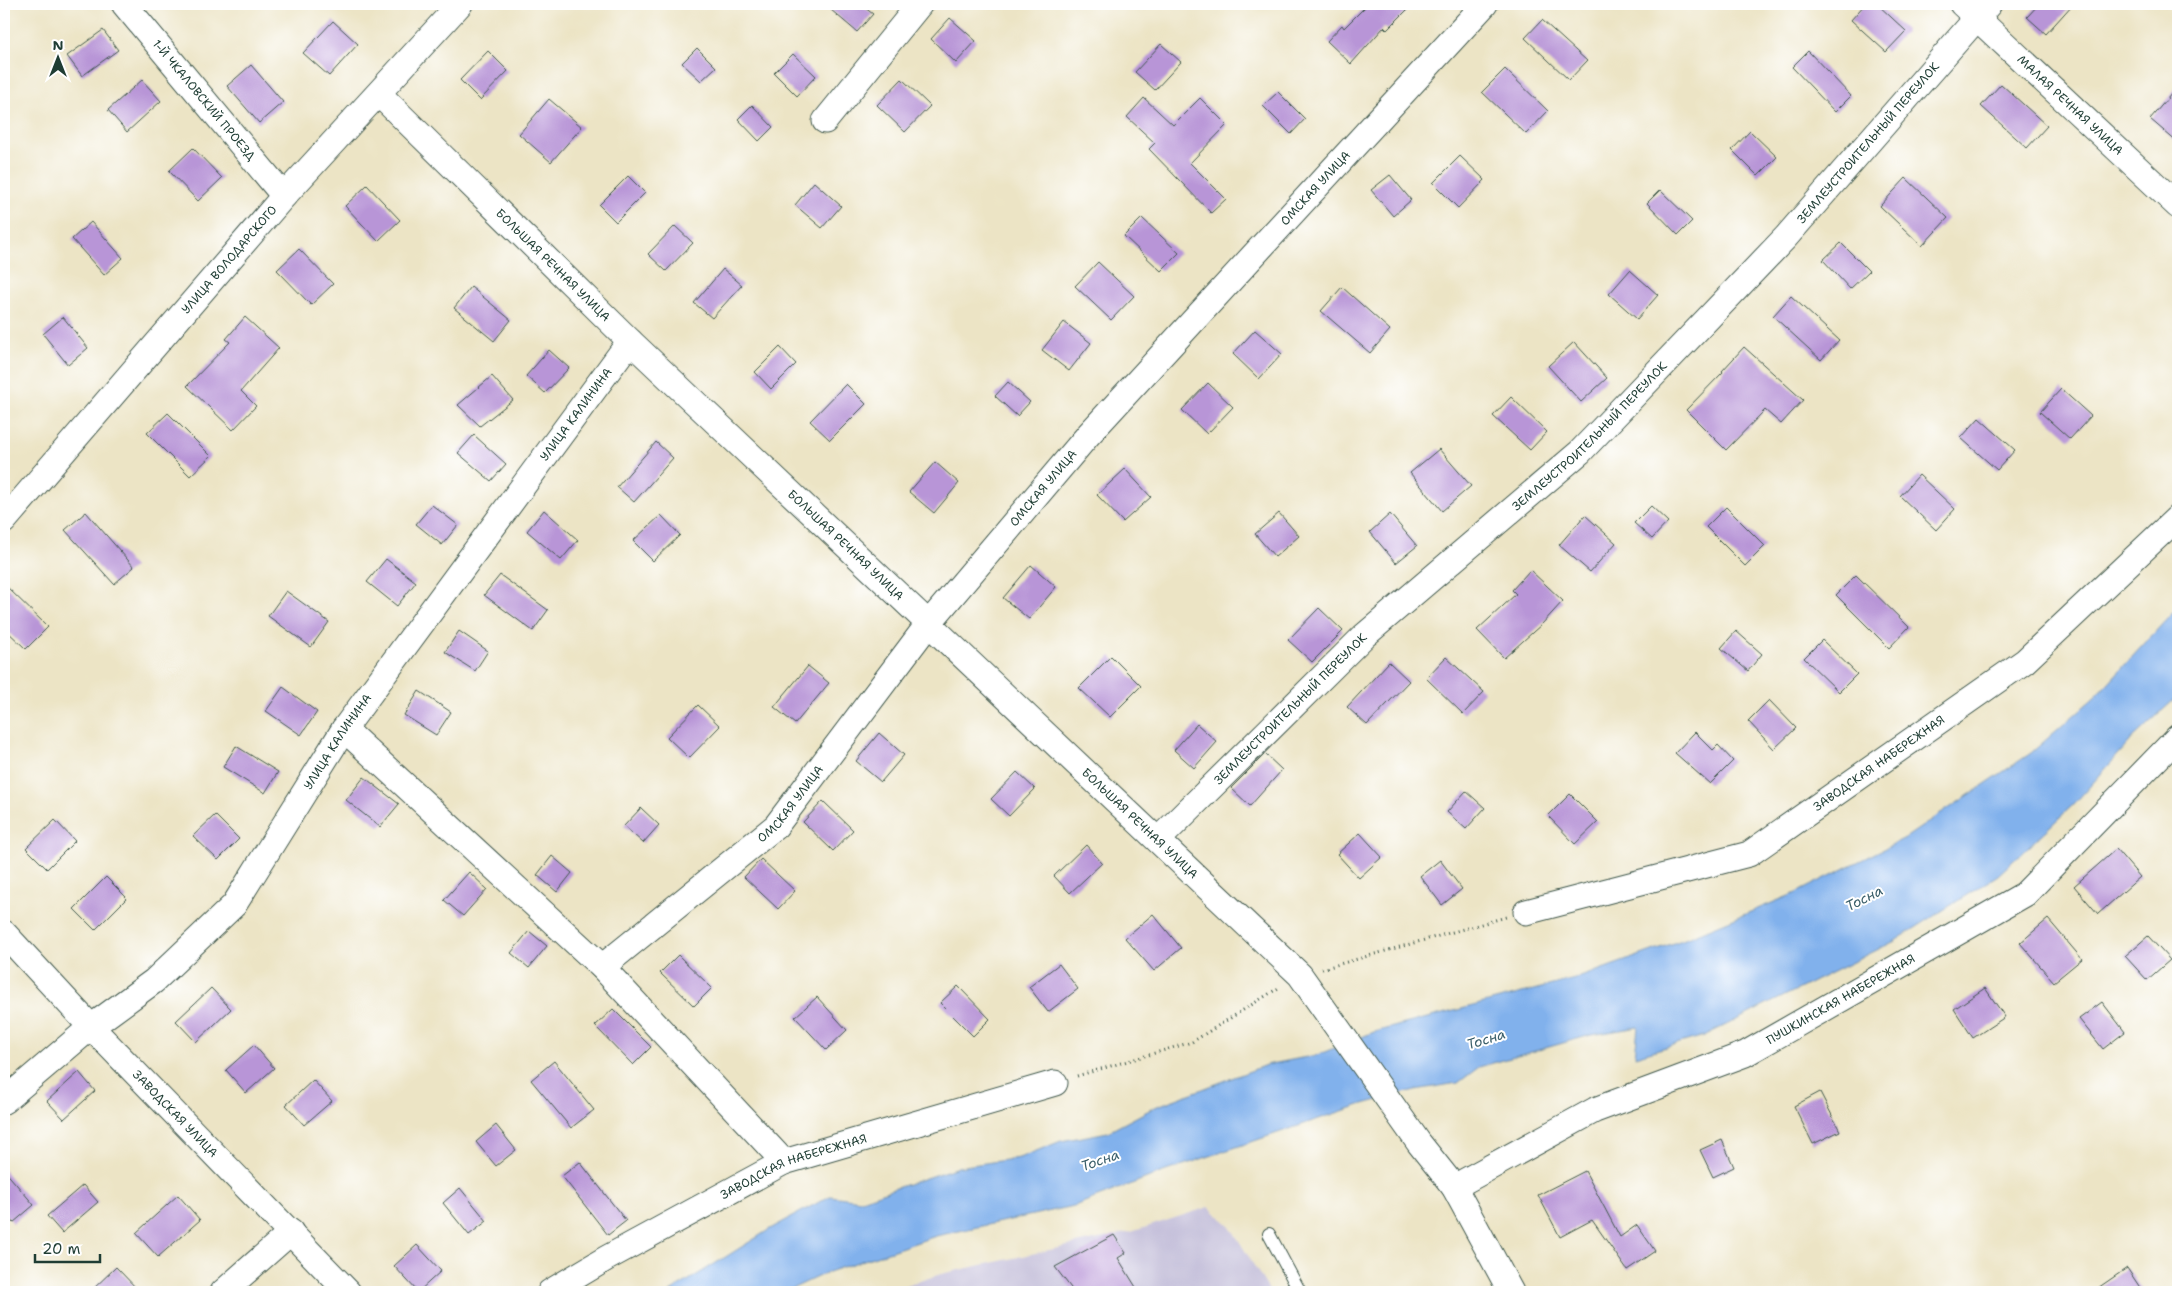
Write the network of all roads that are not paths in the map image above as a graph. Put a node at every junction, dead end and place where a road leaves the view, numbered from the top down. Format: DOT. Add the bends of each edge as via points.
graph roads {
  1 [pos="124,4"];
  2 [pos="460,4"];
  3 [pos="920,4"];
  4 [pos="1485,4"];
  5 [pos="1976,8"];
  6 [pos="379,94"];
  7 [pos="825,120"];
  8 [pos="284,196"];
  9 [pos="2178,206"];
  10 [pos="630,341"];
  11 [pos="2178,517"];
  12 [pos="4,521"];
  13 [pos="929,623"];
  14 [pos="344,729"];
  15 [pos="2178,737"];
  16 [pos="1159,839"];
  17 [pos="1526,912"];
  18 [pos="4,933"];
  19 [pos="602,967"];
  20 [pos="91,1027"];
  21 [pos="1055,1083"];
  22 [pos="4,1101"];
  23 [pos="784,1162"];
  24 [pos="1454,1187"];
  25 [pos="291,1232"];
  26 [pos="1268,1234"];
  27 [pos="223,1292"];
  28 [pos="348,1292"];
  29 [pos="550,1292"];
  30 [pos="1300,1292"];
  31 [pos="1511,1292"];
  1 -- 8 [label="street, 1-Й ЧКАЛОВСКИЙ ПРОЕЗД"];
  2 -- 6 [label="street, УЛИЦА ВОЛОДАРСКОГО"];
  3 -- 7 [label="street"];
  4 -- 13 [label="street, ОМСКАЯ УЛИЦА" via="1089,434"];
  5 -- 9 [label="street, МАЛАЯ РЕЧНАЯ УЛИЦА"];
  5 -- 16 [label="street, ЗЕМЛЕУСТРОИТЕЛЬНЫЙ ПЕРЕУЛОК" via="1786,237 1580,452 1364,636"];
  6 -- 8 [label="street, УЛИЦА ВОЛОДАРСКОГО"];
  6 -- 10 [label="street, БОЛЬШАЯ РЕЧНАЯ УЛИЦА"];
  8 -- 12 [label="street, УЛИЦА ВОЛОДАРСКОГО"];
  10 -- 13 [label="street, БОЛЬШАЯ РЕЧНАЯ УЛИЦА"];
  10 -- 14 [label="street, УЛИЦА КАЛИНИНА"];
  11 -- 17 [label="street, ЗАВОДСКАЯ НАБЕРЕЖНАЯ" via="2025,661 1749,854"];
  13 -- 16 [label="street, БОЛЬШАЯ РЕЧНАЯ УЛИЦА"];
  13 -- 19 [label="street, ОМСКАЯ УЛИЦА" via="776,826"];
  14 -- 19 [label="street"];
  14 -- 20 [label="street, УЛИЦА КАЛИНИНА" via="234,905 154,981"];
  15 -- 24 [label="street, ПУШКИНСКАЯ НАБЕРЕЖНАЯ" via="2025,894 1745,1054 1595,1110"];
  16 -- 24 [label="street, БОЛЬШАЯ РЕЧНАЯ УЛИЦА" via="1300,974 1419,1143"];
  18 -- 20 [label="street, ЗАВОДСКАЯ УЛИЦА"];
  19 -- 23 [label="street"];
  20 -- 22 [label="street, УЛИЦА КАЛИНИНА"];
  20 -- 25 [label="street, ЗАВОДСКАЯ УЛИЦА"];
  21 -- 23 [label="street, ЗАВОДСКАЯ НАБЕРЕЖНАЯ"];
  23 -- 29 [label="street, ЗАВОДСКАЯ НАБЕРЕЖНАЯ"];
  24 -- 31 [label="street, БОЛЬШАЯ РЕЧНАЯ УЛИЦА"];
  25 -- 27 [label="street"];
  25 -- 28 [label="street, ЗАВОДСКАЯ УЛИЦА"];
  26 -- 30 [label="lane"];
}
